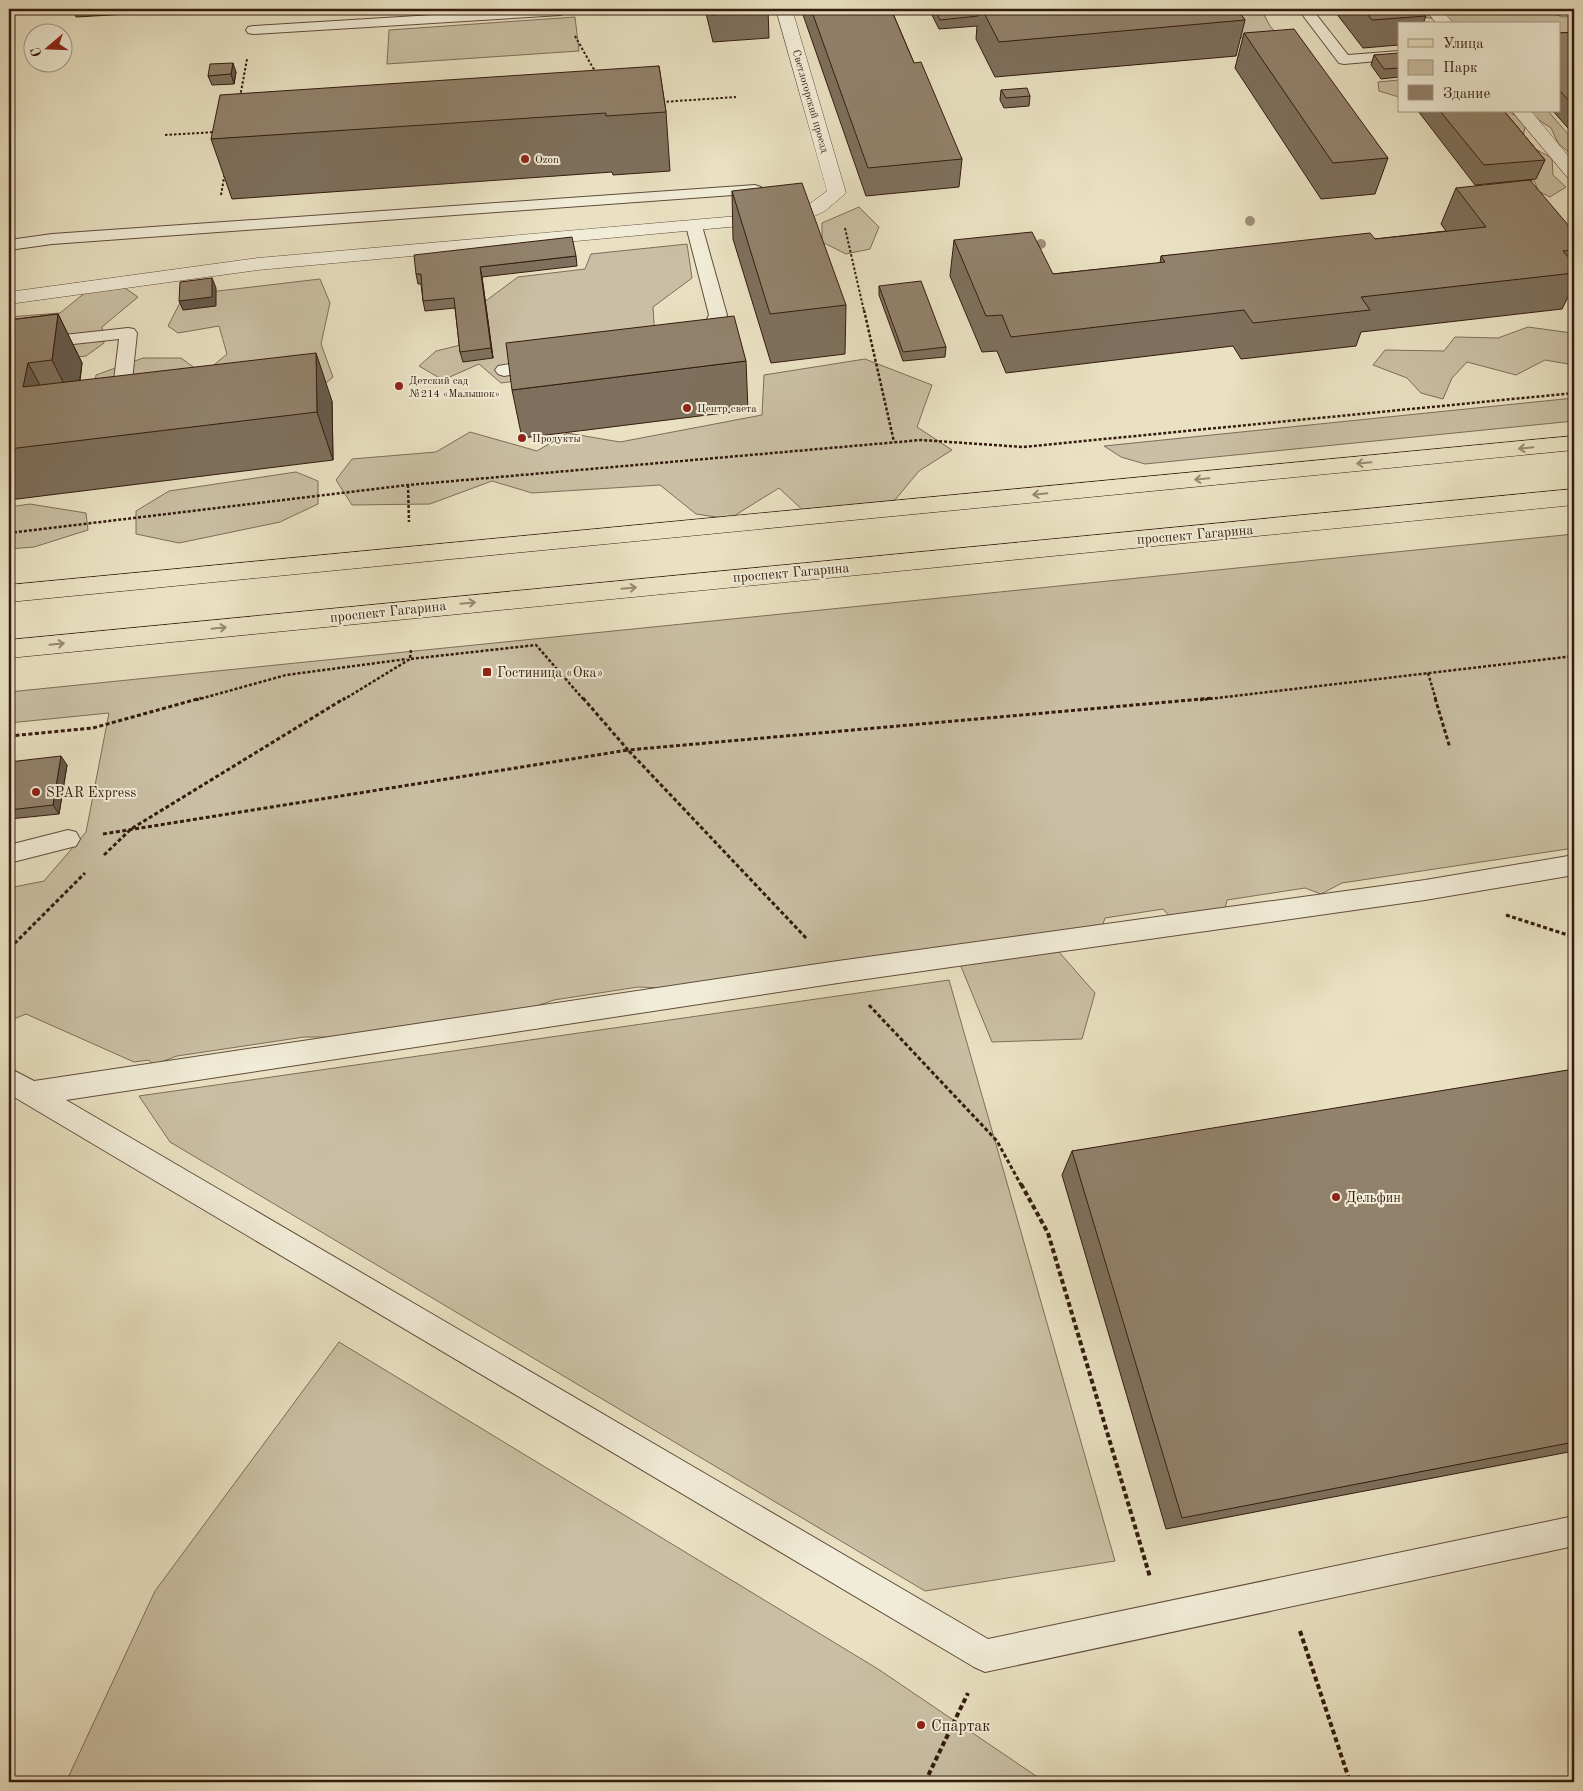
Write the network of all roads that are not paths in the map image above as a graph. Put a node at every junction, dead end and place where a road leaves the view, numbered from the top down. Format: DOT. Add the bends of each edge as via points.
graph roads {
  1 [pos="784,9"];
  2 [pos="1305,9"];
  3 [pos="1433,9"];
  4 [pos="561,10"];
  5 [pos="1444,22"];
  6 [pos="253,30"];
  7 [pos="1398,55"];
  8 [pos="1522,112"];
  9 [pos="1574,174"];
  10 [pos="755,190"];
  11 [pos="694,226"];
  12 [pos="9,245"];
  13 [pos="9,298"];
  14 [pos="9,346"];
  15 [pos="685,348"];
  16 [pos="561,363"];
  17 [pos="504,370"];
  18 [pos="149,394"];
  19 [pos="1574,443"];
  20 [pos="1574,497"];
  21 [pos="9,594"];
  22 [pos="9,649"];
  23 [pos="68,839"];
  24 [pos="9,854"];
  25 [pos="1574,865"];
  26 [pos="20,1086"];
  27 [pos="1574,1531"];
  1 -- 11 [label="street, Светлогорский проезд" via="837,194 799,216"];
  2 -- 7 [label="lane" via="1344,60"];
  3 -- 5 [label="street"];
  4 -- 6 [label="lane"];
  8 -- 9 [label="street"];
  10 -- 12 [label="lane" via="52,239"];
  11 -- 13 [label="street" via="258,264"];
  11 -- 15 [label="lane" via="718,315 704,346"];
  14 -- 18 [label="lane" via="128,333 121,397"];
  16 -- 17 [label="lane"];
  19 -- 21 [label="main road, one-way"];
  22 -- 20 [label="main road, проспект Гагарина, one-way"];
  23 -- 24 [label="lane"];
  25 -- 26 [label="lane" via="1424,890"];
  26 -- 27 [label="lane" via="985,1656"];
}
